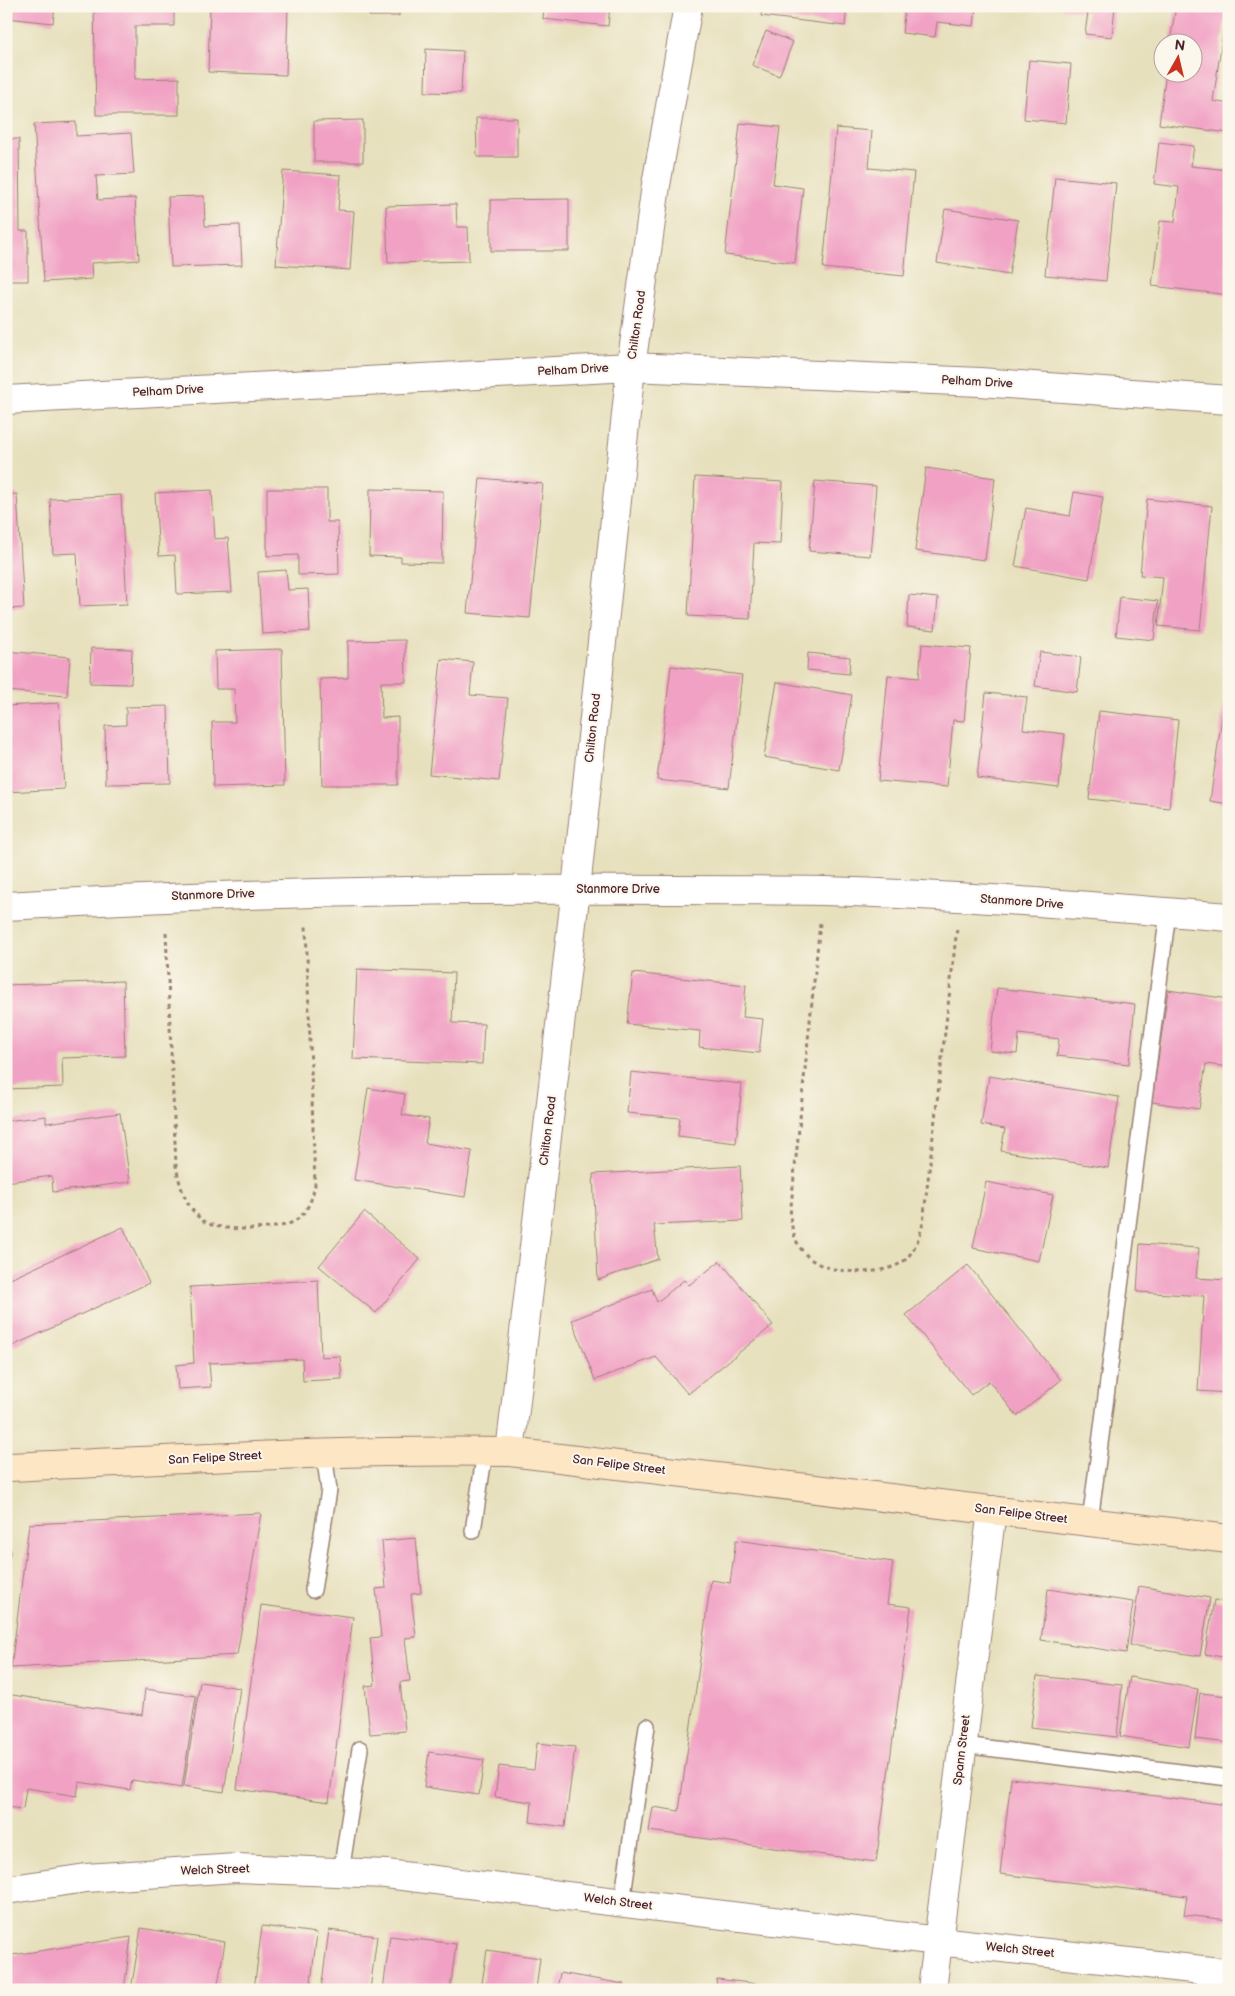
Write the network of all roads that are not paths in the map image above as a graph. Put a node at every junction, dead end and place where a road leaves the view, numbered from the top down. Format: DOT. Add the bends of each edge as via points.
graph roads {
  1 [pos="688,6"];
  2 [pos="631,367"];
  3 [pos="6,400"];
  4 [pos="1229,400"];
  5 [pos="576,889"];
  6 [pos="6,906"];
  7 [pos="1168,912"];
  8 [pos="1229,917"];
  9 [pos="498,1452"];
  10 [pos="324,1453"];
  11 [pos="6,1468"];
  12 [pos="992,1510"];
  13 [pos="1090,1522"];
  14 [pos="473,1532"];
  15 [pos="1229,1539"];
  16 [pos="313,1590"];
  17 [pos="647,1726"];
  18 [pos="963,1746"];
  19 [pos="360,1748"];
  20 [pos="1229,1778"];
  21 [pos="341,1872"];
  22 [pos="6,1890"];
  23 [pos="622,1902"];
  24 [pos="938,1942"];
  25 [pos="1229,1974"];
  26 [pos="932,1990"];
  1 -- 2 [label="street, Chilton Road" via="656,185"];
  2 -- 3 [label="street, Pelham Drive"];
  2 -- 4 [label="street, Pelham Drive" via="980,382"];
  2 -- 5 [label="street, Chilton Road"];
  5 -- 6 [label="street, Stanmore Drive" via="305,892"];
  5 -- 7 [label="street, Stanmore Drive" via="823,891"];
  5 -- 9 [label="street, Chilton Road"];
  7 -- 8 [label="street, Stanmore Drive"];
  7 -- 13 [label="lane"];
  9 -- 10 [label="street, San Felipe Street"];
  9 -- 12 [label="street, San Felipe Street"];
  9 -- 14 [label="lane"];
  10 -- 11 [label="street, San Felipe Street"];
  10 -- 16 [label="lane" via="329,1490"];
  12 -- 13 [label="street, San Felipe Street"];
  12 -- 18 [label="street, Spann Street"];
  13 -- 15 [label="street, San Felipe Street"];
  17 -- 23 [label="lane"];
  18 -- 20 [label="lane"];
  18 -- 24 [label="street, Spann Street"];
  19 -- 21 [label="lane"];
  21 -- 22 [label="street, Welch Street" via="236,1868 86,1878"];
  21 -- 23 [label="street, Welch Street" via="386,1874"];
  23 -- 24 [label="street, Welch Street"];
  24 -- 25 [label="street, Welch Street"];
  24 -- 26 [label="street, Spann Street"];
}
